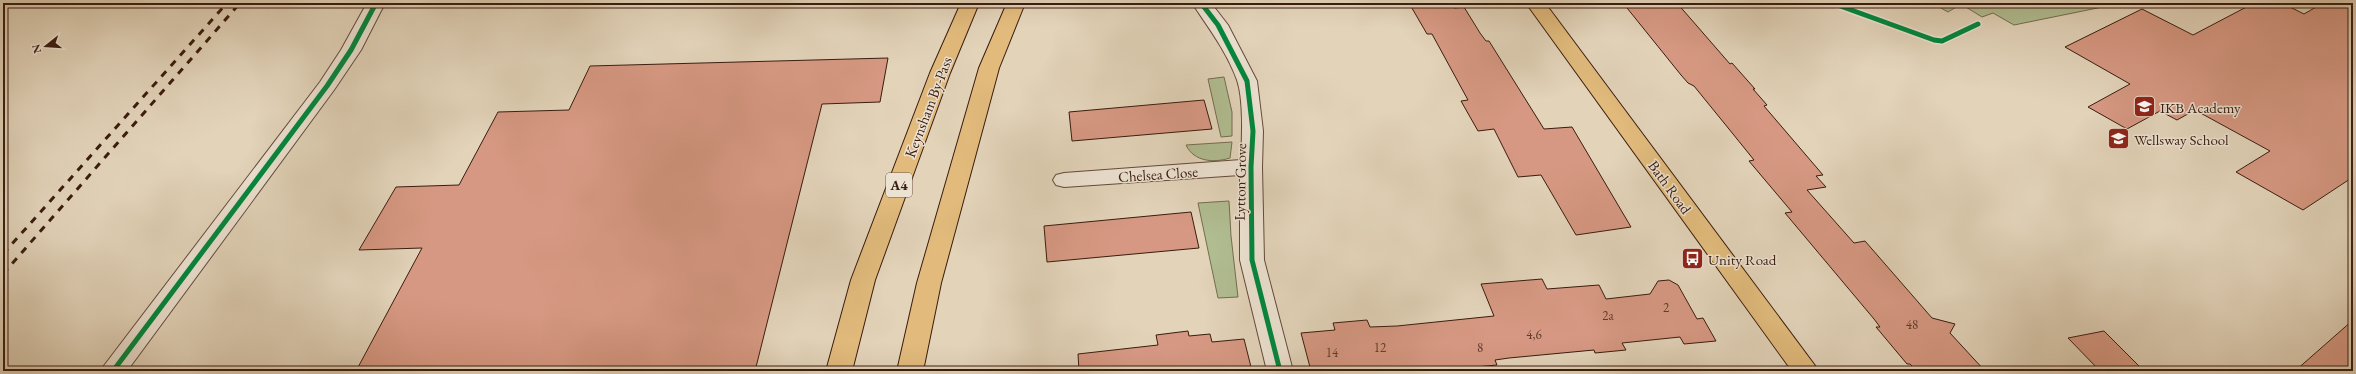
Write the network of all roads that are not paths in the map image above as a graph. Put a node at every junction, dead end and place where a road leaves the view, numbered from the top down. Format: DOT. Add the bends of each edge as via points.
graph roads {
  1 [pos="376,3"];
  2 [pos="970,3"];
  3 [pos="1016,3"];
  4 [pos="1201,3"];
  5 [pos="1534,3"];
  6 [pos="1251,167"];
  7 [pos="1064,180"];
  8 [pos="113,371"];
  9 [pos="839,371"];
  10 [pos="910,371"];
  11 [pos="1280,371"];
  12 [pos="1806,371"];
  1 -- 8 [label="street" via="351,50 326,86"];
  2 -- 9 [label="main road, Keynsham By-Pass / A4" via="940,73 863,280"];
  3 -- 10 [label="main road" via="987,76 929,283"];
  4 -- 6 [label="street, Lytton Grove" via="1218,25 1247,81 1253,131"];
  5 -- 12 [label="main road, Bath Road"];
  6 -- 7 [label="street, Chelsea Close"];
  6 -- 11 [label="street, Lytton Grove" via="1252,260"];
}
